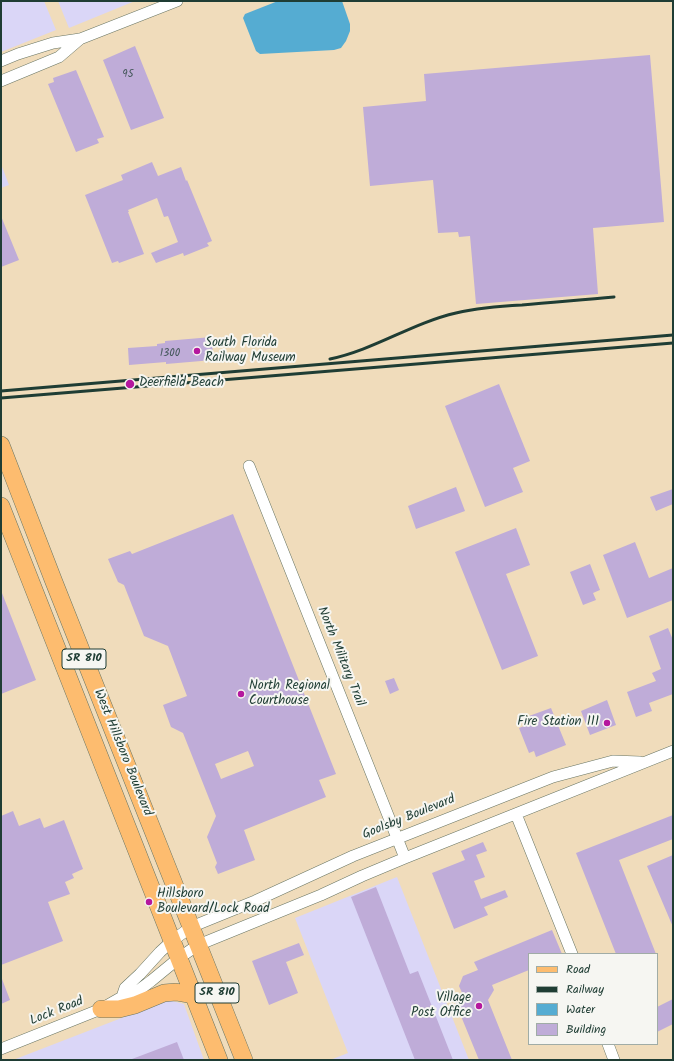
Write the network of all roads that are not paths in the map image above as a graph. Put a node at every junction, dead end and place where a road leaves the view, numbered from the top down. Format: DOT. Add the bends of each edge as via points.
graph roads {
  1 [pos="177,1"];
  2 [pos="80,39"];
  3 [pos="1,61"];
  4 [pos="1,80"];
  5 [pos="1,445"];
  6 [pos="249,466"];
  7 [pos="3,511"];
  8 [pos="40,546"];
  9 [pos="82,712"];
  10 [pos="115,736"];
  11 [pos="673,751"];
  12 [pos="645,762"];
  13 [pos="516,814"];
  14 [pos="397,838"];
  15 [pos="405,858"];
  16 [pos="191,927"];
  17 [pos="172,941"];
  18 [pos="198,945"];
  19 [pos="572,953"];
  20 [pos="179,958"];
  21 [pos="193,995"];
  22 [pos="122,997"];
  23 [pos="101,1009"];
  24 [pos="608,1045"];
  25 [pos="1,1049"];
  26 [pos="219,1060"];
  27 [pos="244,1060"];
  28 [pos="614,1060"];
  1 -- 2 [label="street"];
  2 -- 3 [label="street" via="53,43"];
  2 -- 4 [label="street" via="59,58"];
  5 -- 8 [label="main road, West Hillsboro Boulevard / SR 810"];
  6 -- 14 [label="street, North Military Trail"];
  7 -- 8 [label="main road" via="24,524"];
  7 -- 9 [label="main road, West Hillsboro Boulevard / SR 810"];
  8 -- 10 [label="main road, West Hillsboro Boulevard / SR 810"];
  9 -- 10 [label="main road" via="104,731"];
  9 -- 17 [label="main road, West Hillsboro Boulevard / SR 810"];
  10 -- 16 [label="main road, West Hillsboro Boulevard / SR 810"];
  11 -- 12 [label="street, Goolsby Boulevard"];
  12 -- 13 [label="street, Goolsby Boulevard"];
  12 -- 14 [label="street, Goolsby Boulevard" via="613,761 553,777"];
  13 -- 15 [label="street, Goolsby Boulevard"];
  13 -- 19 [label="street"];
  14 -- 15 [label="street, North Military Trail"];
  14 -- 16 [label="street, Goolsby Boulevard"];
  15 -- 18 [label="street, Goolsby Boulevard"];
  16 -- 17 [label="street, Goolsby Boulevard"];
  16 -- 18 [label="main road, West Hillsboro Boulevard / SR 810"];
  17 -- 20 [label="main road, West Hillsboro Boulevard / SR 810"];
  17 -- 22 [label="street, Lock Road" via="125,988"];
  18 -- 20 [label="street"];
  18 -- 27 [label="main road, West Hillsboro Boulevard / SR 810"];
  20 -- 21 [label="main road, West Hillsboro Boulevard / SR 810"];
  20 -- 22 [label="street, Lock Road" via="131,996"];
  21 -- 23 [label="main road" via="164,993 135,1005 119,1009"];
  21 -- 26 [label="main road, West Hillsboro Boulevard / SR 810"];
  22 -- 23 [label="street, Lock Road"];
  23 -- 25 [label="street, Lock Road"];
  24 -- 28 [label="street"];
}
